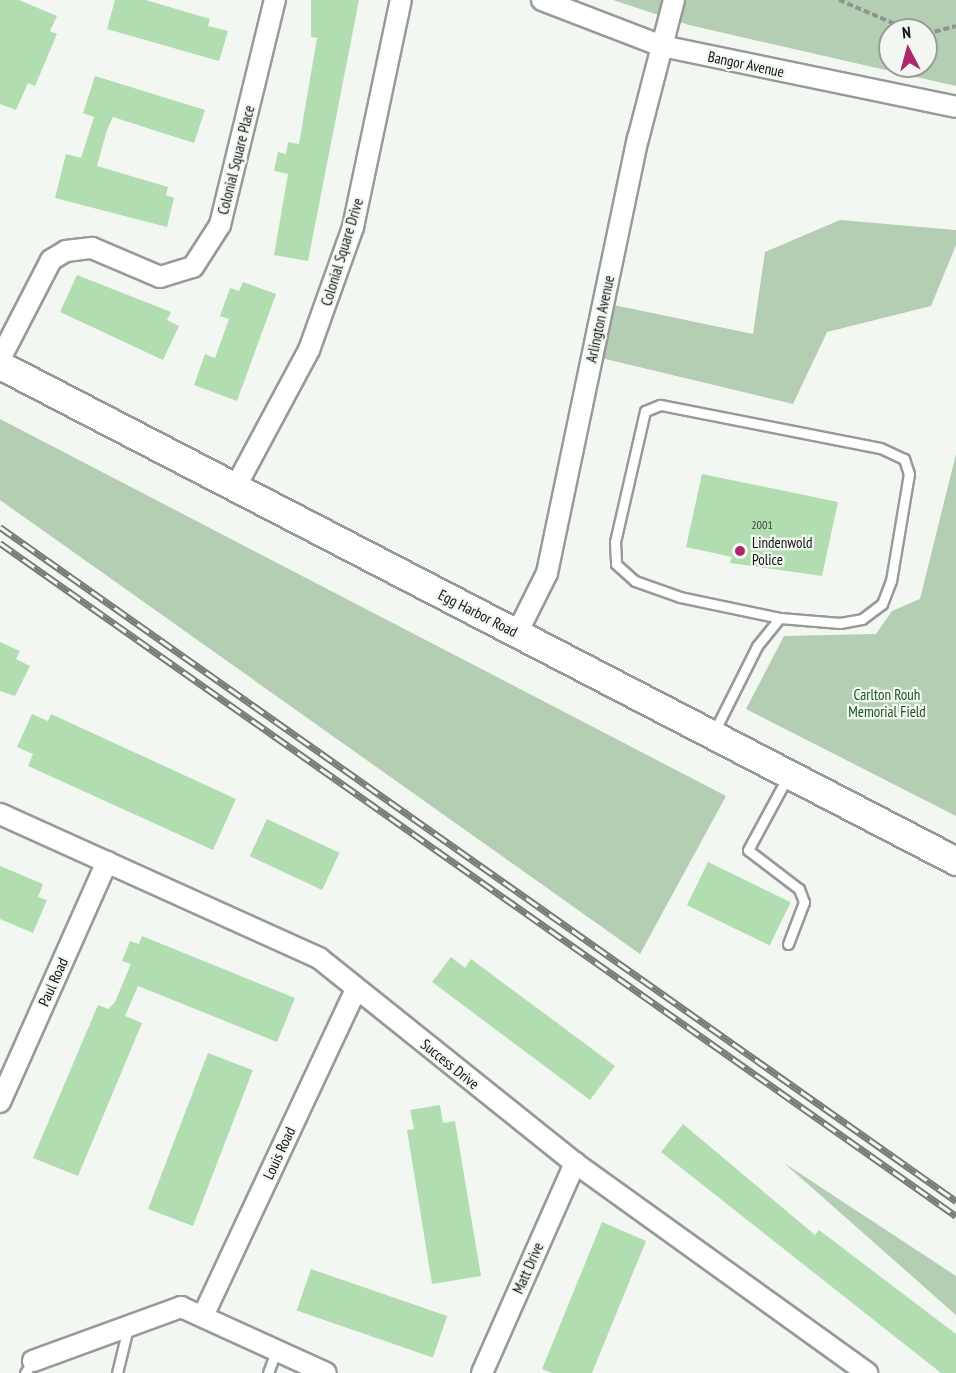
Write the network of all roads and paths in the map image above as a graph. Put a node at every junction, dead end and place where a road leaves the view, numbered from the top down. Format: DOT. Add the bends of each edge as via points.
graph roads {
  1 [pos="275,0"];
  2 [pos="401,0"];
  3 [pos="542,0"];
  4 [pos="674,0"];
  5 [pos="839,0"];
  6 [pos="881,18"];
  7 [pos="956,26"];
  8 [pos="938,31"];
  9 [pos="662,46"];
  10 [pos="956,107"];
  11 [pos="0,359"];
  12 [pos="0,365"];
  13 [pos="236,488"];
  14 [pos="780,618"];
  15 [pos="517,633"];
  16 [pos="713,734"];
  17 [pos="789,774"];
  18 [pos="0,814"];
  19 [pos="956,861"];
  20 [pos="107,862"];
  21 [pos="788,944"];
  22 [pos="356,989"];
  23 [pos="0,1102"];
  24 [pos="575,1163"];
  25 [pos="203,1316"];
  26 [pos="128,1328"];
  27 [pos="276,1351"];
  28 [pos="29,1367"];
  29 [pos="117,1373"];
  30 [pos="268,1373"];
  31 [pos="326,1373"];
  32 [pos="482,1373"];
  33 [pos="867,1373"];
  1 -- 11 [label="street, Colonial Square Place" via="220,225 193,267 160,277 92,248 66,251 51,260"];
  2 -- 13 [label="street, Colonial Square Drive" via="353,227 309,350"];
  3 -- 9 [label="street, Bangor Avenue"];
  4 -- 9 [label="street, Arlington Avenue"];
  5 -- 6 [label="path"];
  7 -- 8 [label="path"];
  9 -- 10 [label="street, Bangor Avenue"];
  9 -- 15 [label="street, Arlington Avenue" via="547,573"];
  12 -- 13 [label="street, Egg Harbor Road"];
  13 -- 15 [label="street, Egg Harbor Road"];
  14 -- 14 [label="lane" via="840,623 862,619 882,604 891,581 909,474 904,459 880,448 678,408 660,405 645,411 615,542 616,564 635,581 680,597"];
  14 -- 16 [label="lane" via="758,646"];
  15 -- 16 [label="street, Egg Harbor Road"];
  16 -- 17 [label="street, Egg Harbor Road"];
  17 -- 19 [label="street, Egg Harbor Road"];
  17 -- 21 [label="lane" via="748,850 799,889 804,902"];
  18 -- 20 [label="street, Success Drive"];
  20 -- 22 [label="street, Success Drive" via="319,958"];
  20 -- 23 [label="street, Paul Road"];
  22 -- 24 [label="street, Success Drive"];
  22 -- 25 [label="street, Louis Road"];
  24 -- 32 [label="street, Matt Drive"];
  24 -- 33 [label="street, Success Drive"];
  25 -- 26 [label="street" via="181,1306"];
  25 -- 27 [label="street"];
  26 -- 28 [label="street"];
  26 -- 29 [label="lane"];
  27 -- 30 [label="lane"];
  27 -- 31 [label="street"];
}
